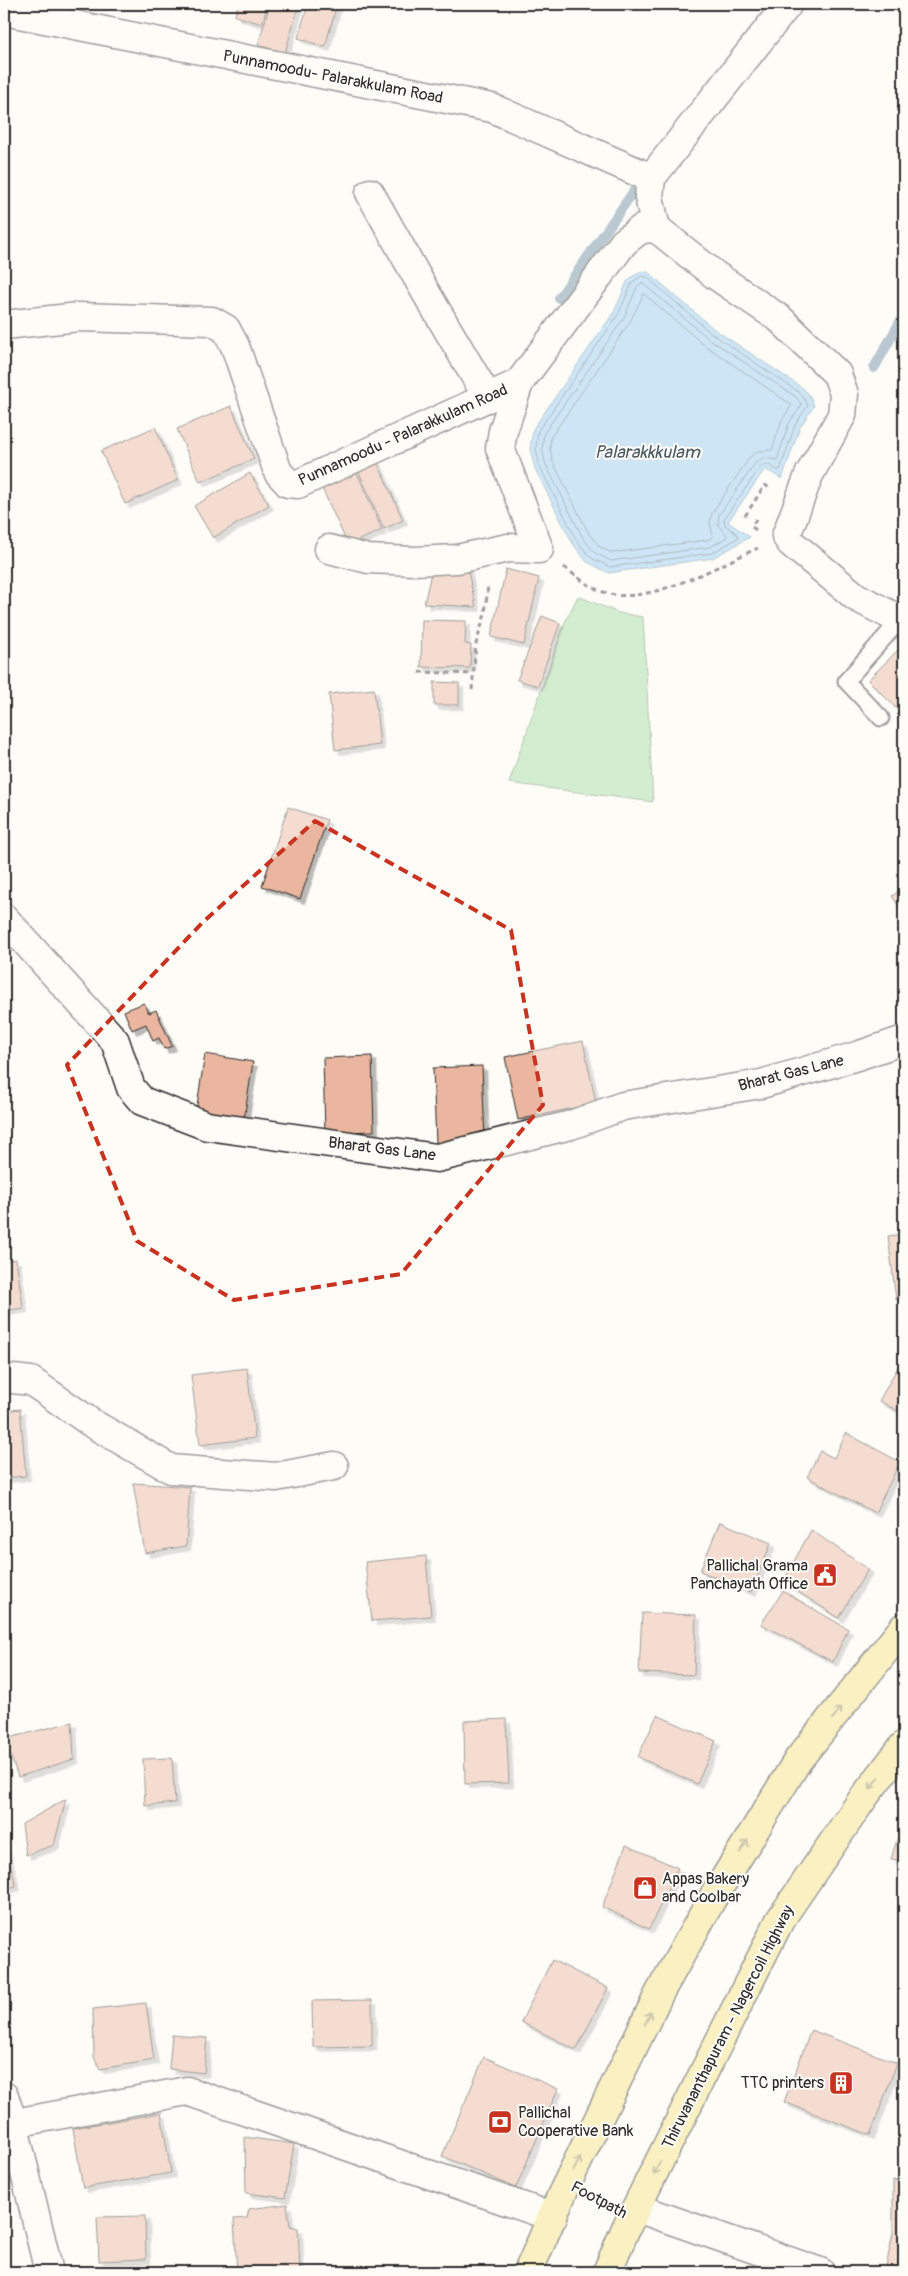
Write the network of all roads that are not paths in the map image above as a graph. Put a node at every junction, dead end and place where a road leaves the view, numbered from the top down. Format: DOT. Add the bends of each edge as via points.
graph roads {
  1 [pos="788,4"];
  2 [pos="4,11"];
  3 [pos="650,178"];
  4 [pos="370,193"];
  5 [pos="656,228"];
  6 [pos="4,326"];
  7 [pos="519,384"];
  8 [pos="488,398"];
  9 [pos="529,524"];
  10 [pos="508,548"];
  11 [pos="329,549"];
  12 [pos="902,621"];
  13 [pos="881,718"];
  14 [pos="4,918"];
  15 [pos="904,1040"];
  16 [pos="4,1378"];
  17 [pos="334,1466"];
  18 [pos="904,1627"];
  19 [pos="904,1745"];
  20 [pos="4,2096"];
  21 [pos="8,2124"];
  22 [pos="637,2208"];
  23 [pos="553,2217"];
  24 [pos="49,2272"];
  25 [pos="528,2272"];
  26 [pos="606,2272"];
  27 [pos="820,2272"];
  1 -- 3 [label="street"];
  2 -- 3 [label="street, Punnamoodu- Palarakkulam Road" via="492,108"];
  3 -- 5 [label="street" via="649,197"];
  4 -- 8 [label="street"];
  5 -- 7 [label="street" via="641,229 624,242"];
  5 -- 12 [label="street" via="715,275 780,319 837,374 844,394 842,415 809,475 786,536 791,544 856,596"];
  6 -- 8 [label="street, Punnamoodu - Palarakkulam Road" via="79,316 212,322 226,329 235,346 278,472 288,483 298,484"];
  7 -- 8 [label="street, Punnamoodu - Palarakkulam Road"];
  7 -- 9 [label="street" via="500,448"];
  9 -- 10 [label="street"];
  9 -- 10 [label="street" via="539,549"];
  10 -- 11 [label="street" via="457,559 414,562 368,559"];
  12 -- 13 [label="lane" via="846,681"];
  14 -- 15 [label="street, Bharat Gas Lane" via="115,1040 131,1088 142,1101 207,1126 437,1158 571,1125 623,1106 762,1084"];
  16 -- 17 [label="street" via="31,1380 93,1424 171,1469 276,1477"];
  23 -- 18 [label="main road, one-way" via="660,1992 716,1891 798,1760"];
  19 -- 22 [label="main road, Thiruvananthapuram - Nagercoil Highway, one-way" via="858,1804 780,1920"];
  20 -- 21 [label="street"];
  21 -- 23 [label="street" via="187,2091"];
  21 -- 24 [label="street"];
  22 -- 26 [label="main road, Thiruvananthapuram - Nagercoil Highway"];
  22 -- 27 [label="street"];
  23 -- 25 [label="main road"];
}
